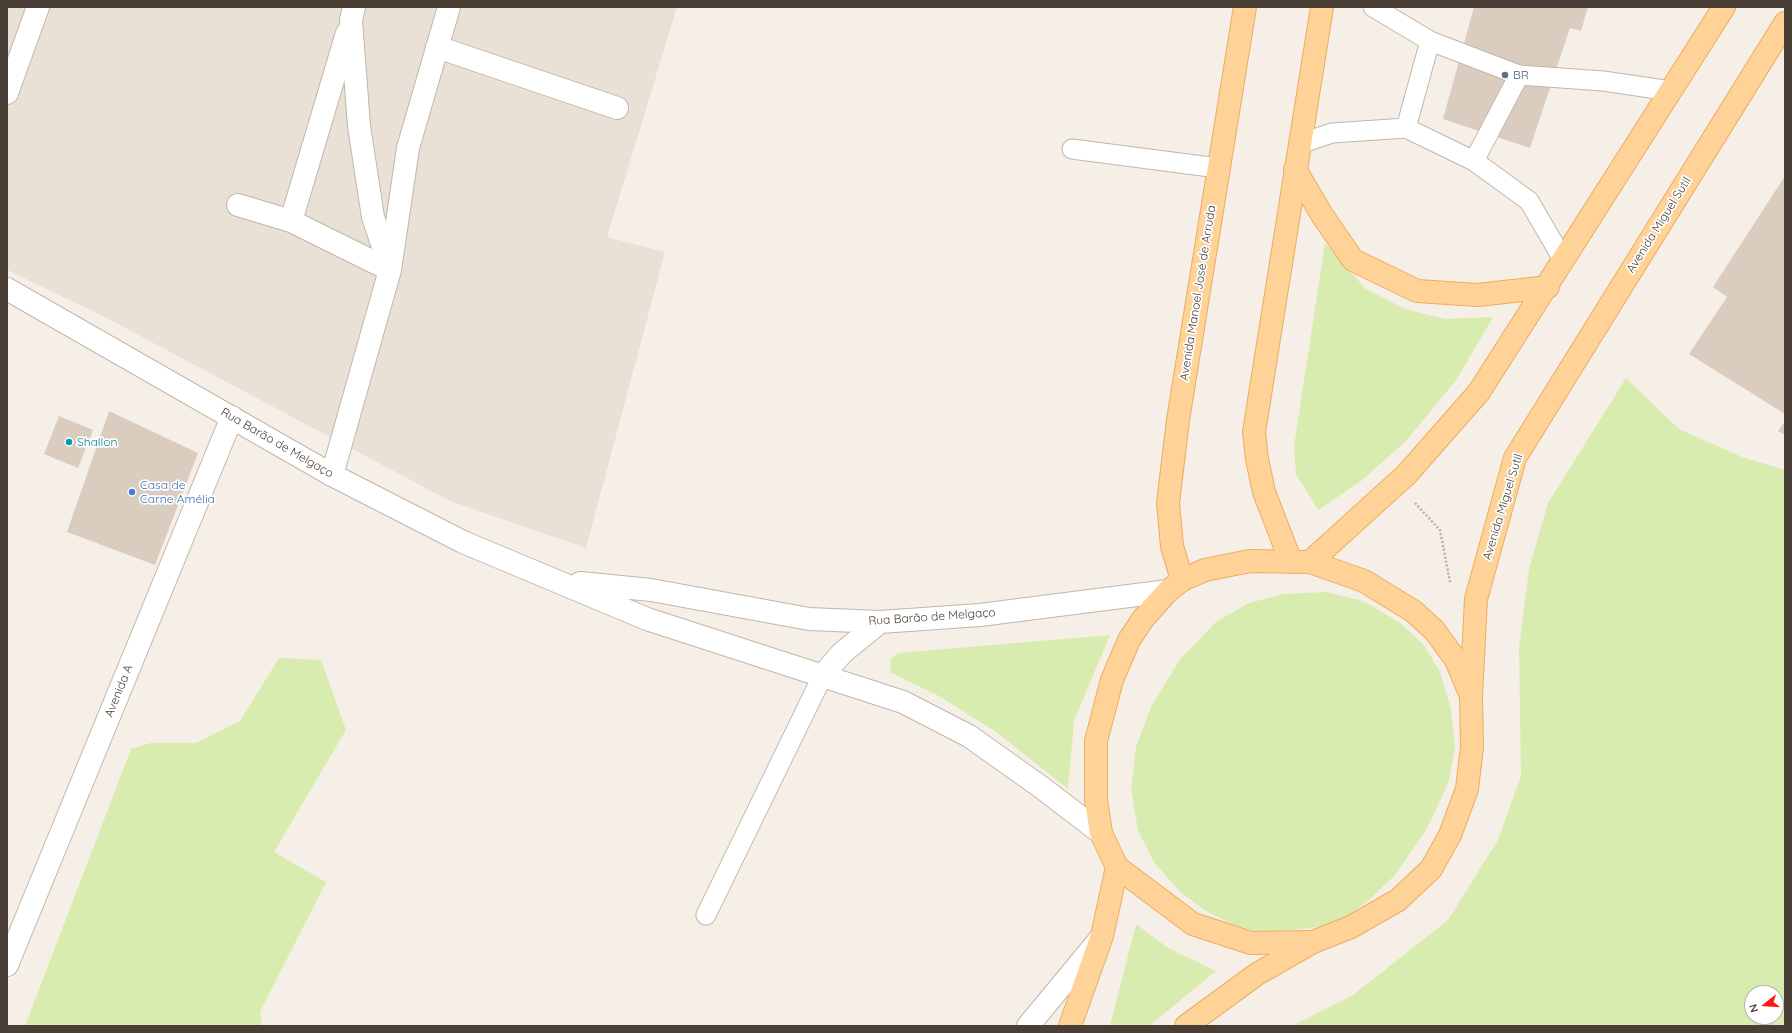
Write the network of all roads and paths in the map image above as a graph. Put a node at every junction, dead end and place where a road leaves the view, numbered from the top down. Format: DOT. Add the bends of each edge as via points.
graph roads {
  1 [pos="38,7"];
  2 [pos="449,7"];
  3 [pos="1244,7"];
  4 [pos="1322,7"];
  5 [pos="1373,7"];
  6 [pos="1724,7"];
  7 [pos="353,14"];
  8 [pos="1785,23"];
  9 [pos="1430,41"];
  10 [pos="437,47"];
  11 [pos="1519,74"];
  12 [pos="1671,91"];
  13 [pos="7,93"];
  14 [pos="617,108"];
  15 [pos="1406,128"];
  16 [pos="1299,144"];
  17 [pos="1072,149"];
  18 [pos="1474,161"];
  19 [pos="1218,168"];
  20 [pos="1295,169"];
  21 [pos="238,205"];
  22 [pos="291,221"];
  23 [pos="1564,260"];
  24 [pos="390,270"];
  25 [pos="1548,286"];
  26 [pos="7,289"];
  27 [pos="232,417"];
  28 [pos="332,475"];
  29 [pos="1397,483"];
  30 [pos="1300,562"];
  31 [pos="555,580"];
  32 [pos="1175,585"];
  33 [pos="1479,586"];
  34 [pos="880,622"];
  35 [pos="823,675"];
  36 [pos="1471,696"];
  37 [pos="1101,833"];
  38 [pos="1117,867"];
  39 [pos="706,915"];
  40 [pos="1102,936"];
  41 [pos="1313,942"];
  42 [pos="7,965"];
  43 [pos="1028,1026"];
  44 [pos="1070,1026"];
  45 [pos="1186,1026"];
  1 -- 13 [label="street"];
  2 -- 10 [label="street"];
  3 -- 19 [label="main road, Avenida Manoel José de Arruda"];
  4 -- 16 [label="main road"];
  5 -- 9 [label="lane"];
  6 -- 12 [label="main road"];
  7 -- 22 [label="street"];
  7 -- 24 [label="street" via="359,126 373,217"];
  8 -- 33 [label="main road, Avenida Miguel Sutil" via="1584,344 1516,458"];
  9 -- 11 [label="lane"];
  9 -- 15 [label="lane"];
  10 -- 14 [label="street"];
  10 -- 24 [label="street" via="408,148"];
  11 -- 12 [label="lane" via="1602,81"];
  11 -- 18 [label="lane"];
  12 -- 23 [label="main road"];
  15 -- 16 [label="lane" via="1332,133"];
  15 -- 18 [label="lane"];
  16 -- 20 [label="main road"];
  17 -- 19 [label="lane"];
  18 -- 23 [label="lane" via="1530,201"];
  19 -- 32 [label="main road, Avenida Manoel José de Arruda" via="1178,420 1168,503"];
  20 -- 25 [label="main road" via="1353,260 1417,291 1478,295"];
  20 -- 30 [label="main road" via="1254,432 1264,492"];
  21 -- 22 [label="street"];
  22 -- 24 [label="street"];
  23 -- 25 [label="main road"];
  24 -- 28 [label="street"];
  25 -- 29 [label="main road" via="1479,392"];
  26 -- 27 [label="street, Rua Barão de Melgaço"];
  27 -- 28 [label="street, Rua Barão de Melgaço"];
  27 -- 42 [label="street, Avenida A"];
  28 -- 31 [label="street, Rua Barão de Melgaço" via="463,542"];
  29 -- 30 [label="main road"];
  29 -- 33 [label="path" via="1440,530 1450,586"];
  30 -- 32 [label="main road" via="1250,561 1205,570"];
  30 -- 36 [label="main road" via="1364,580 1413,611 1434,630 1456,660"];
  31 -- 34 [label="street, Rua Barão de Melgaço" via="651,590 809,619"];
  31 -- 35 [label="street, Rua Barão de Melgaço" via="647,618"];
  32 -- 34 [label="street, Rua Barão de Melgaço" via="980,615"];
  32 -- 37 [label="main road" via="1143,620 1129,640 1112,680 1096,741 1096,800"];
  33 -- 36 [label="main road, Avenida Miguel Sutil" via="1476,599"];
  34 -- 35 [label="street" via="842,653"];
  35 -- 37 [label="street, Rua Barão de Melgaço" via="903,702 969,736"];
  35 -- 39 [label="lane"];
  36 -- 41 [label="main road, Avenida Miguel Sutil" via="1472,747 1467,789 1450,835 1431,869 1398,900 1352,927"];
  37 -- 38 [label="main road"];
  38 -- 40 [label="main road"];
  38 -- 41 [label="main road, Avenida Miguel Sutil" via="1192,924 1251,943"];
  40 -- 43 [label="street"];
  40 -- 44 [label="main road"];
  41 -- 45 [label="main road, Avenida Miguel Sutil" via="1257,974"];
}
